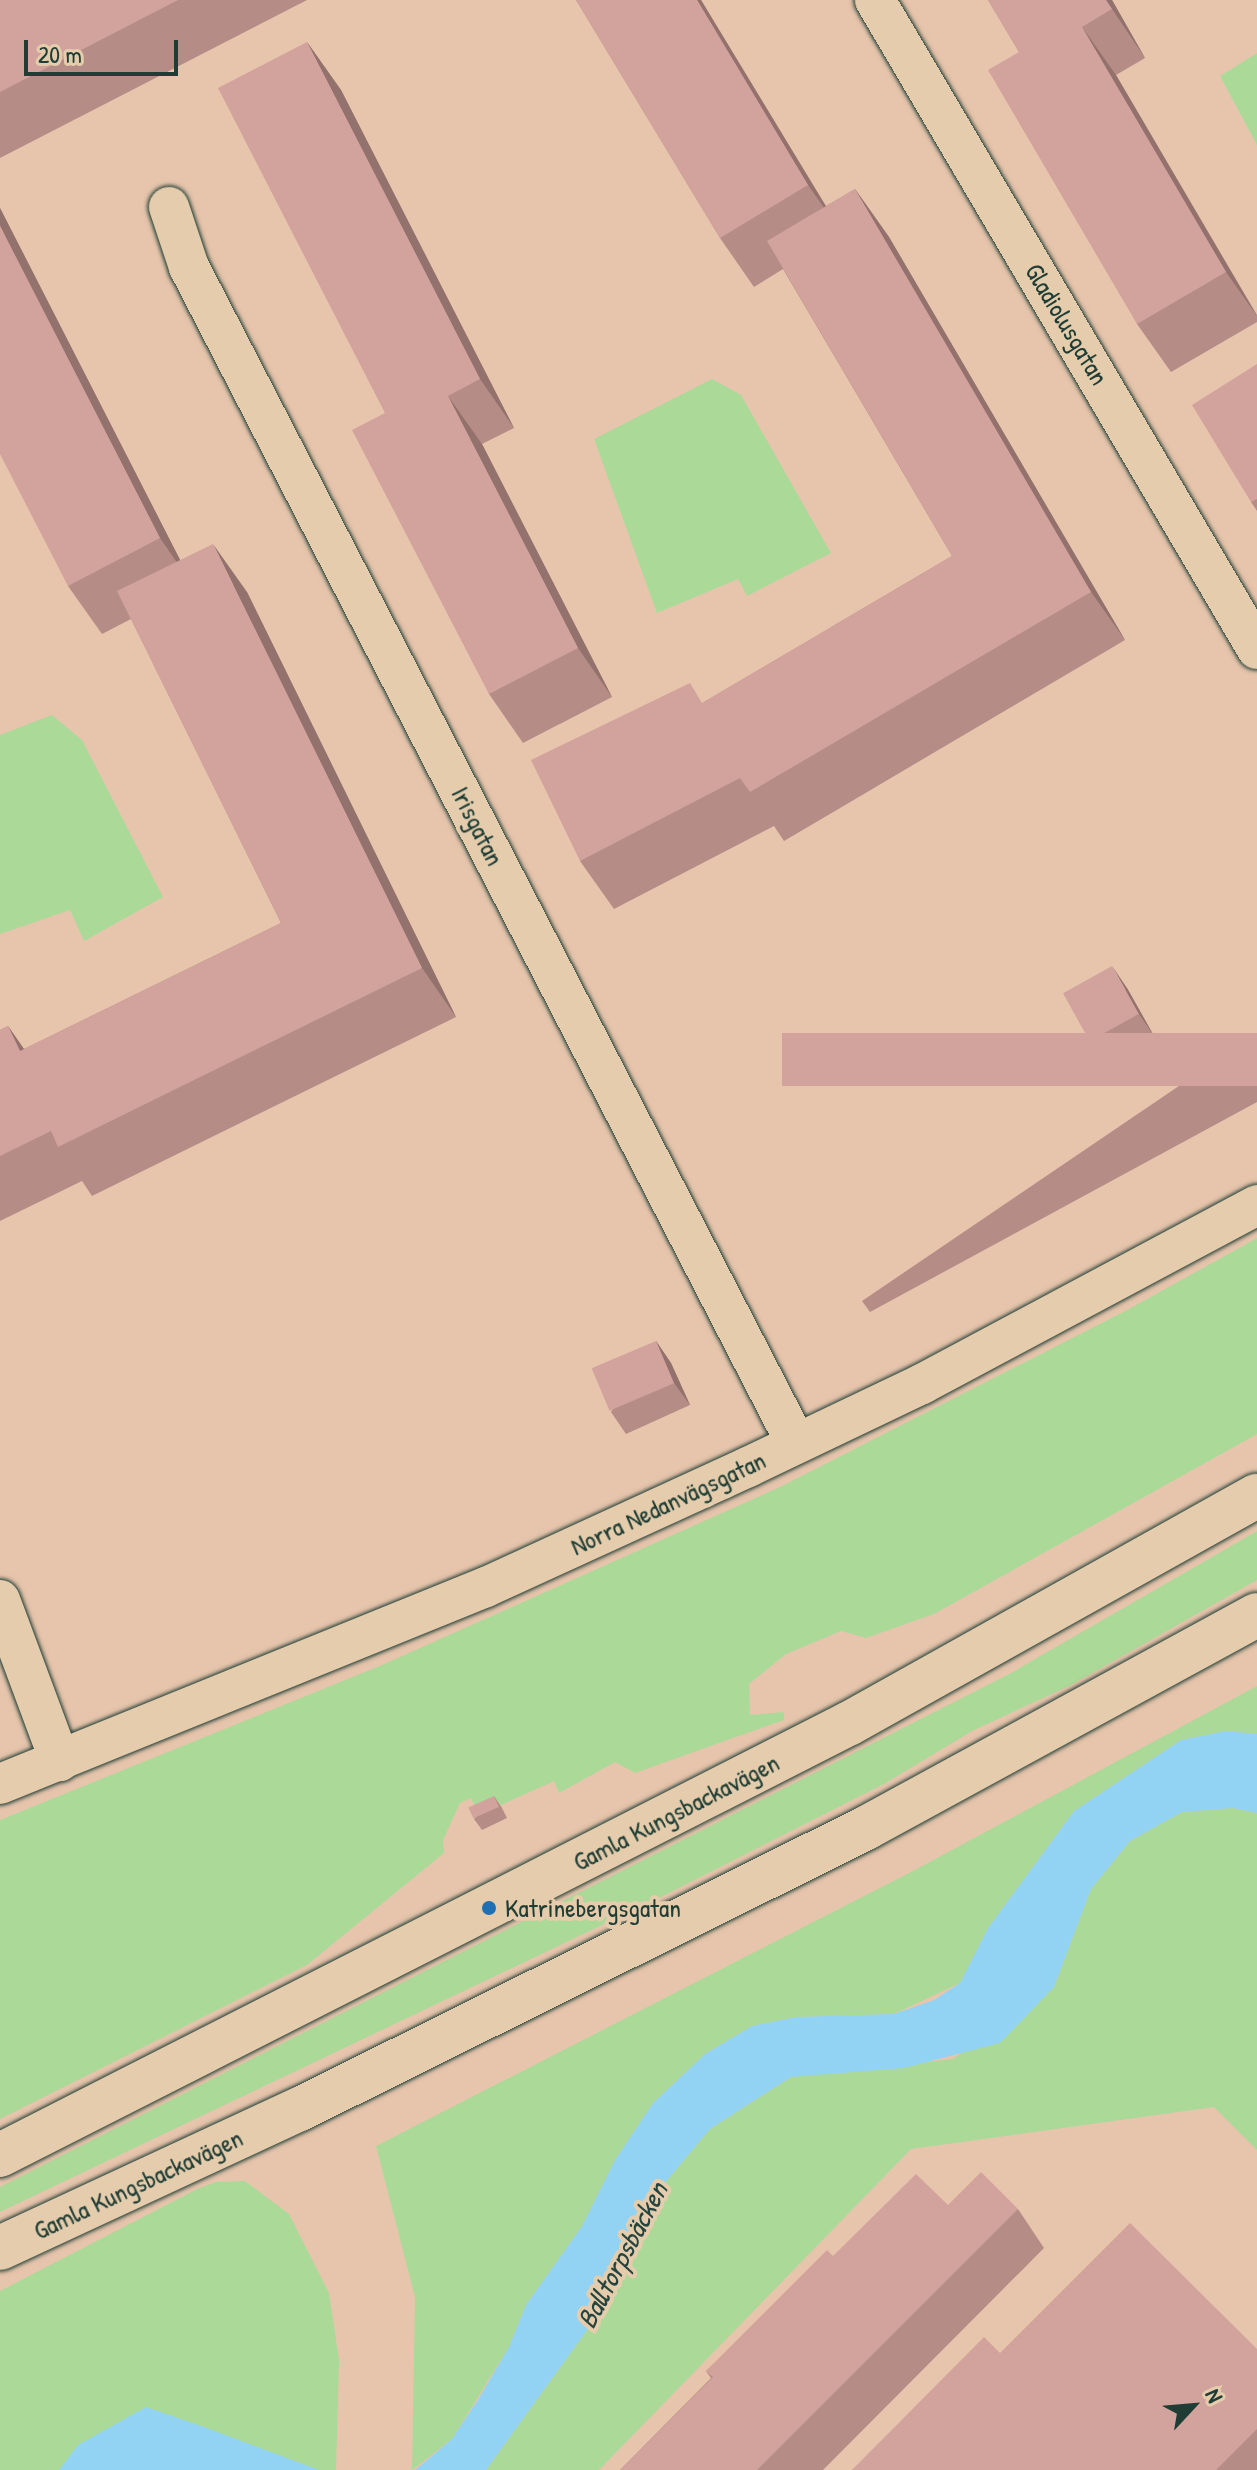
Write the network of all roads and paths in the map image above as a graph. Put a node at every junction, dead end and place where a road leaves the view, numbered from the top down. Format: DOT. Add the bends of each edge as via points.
graph roads {
  1 [pos="875,0"];
  2 [pos="169,207"];
  3 [pos="1257,649"];
  4 [pos="1257,1205"];
  5 [pos="796,1443"];
  6 [pos="1257,1496"];
  7 [pos="0,1600"];
  8 [pos="1257,1615"];
  9 [pos="60,1761"];
  10 [pos="0,1784"];
  11 [pos="0,2155"];
  12 [pos="0,2248"];
  1 -- 3 [label="street, Gladiolusgatan"];
  2 -- 5 [label="street, Irisgatan" via="189,267"];
  4 -- 5 [label="street, Norra Nedanvägsgatan" via="922,1384"];
  5 -- 9 [label="street, Norra Nedanvägsgatan" via="486,1587"];
  6 -- 11 [label="main road, Gamla Kungsbackavägen" via="863,1716"];
  7 -- 9 [label="street"];
  8 -- 12 [label="main road, Gamla Kungsbackavägen" via="866,1828 300,2109"];
  9 -- 10 [label="street, Norra Nedanvägsgatan"];
}
